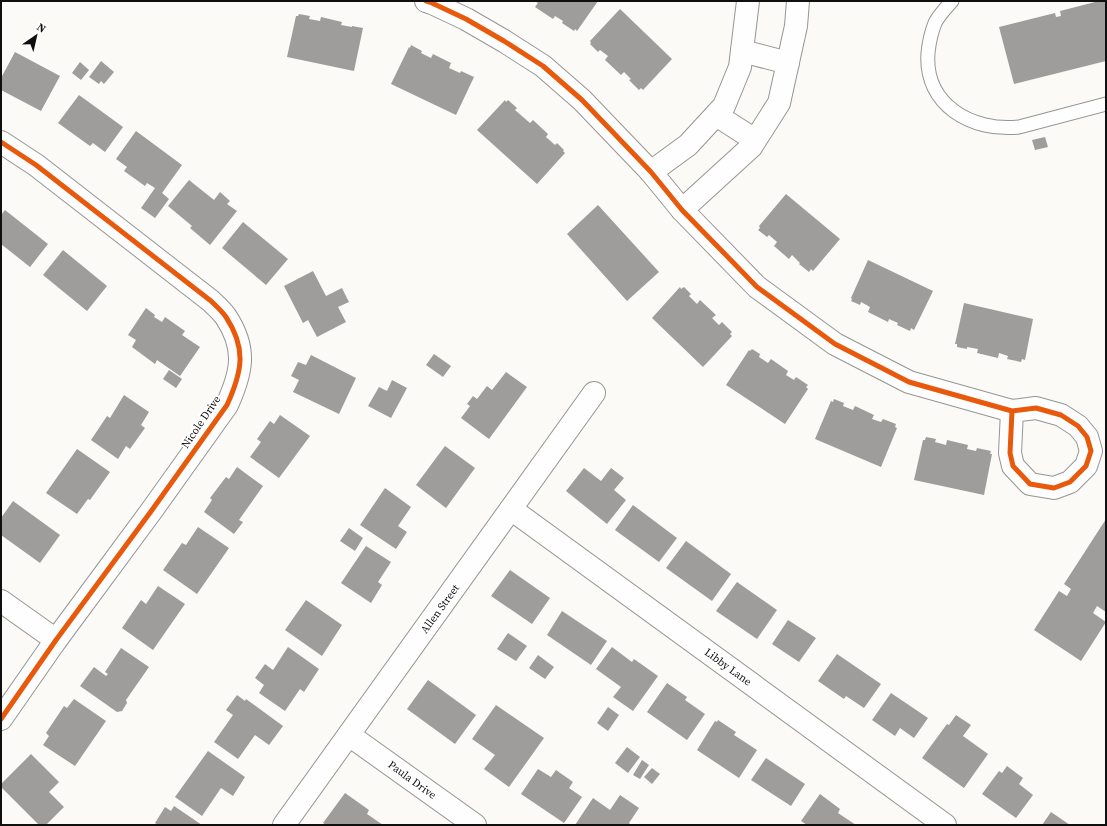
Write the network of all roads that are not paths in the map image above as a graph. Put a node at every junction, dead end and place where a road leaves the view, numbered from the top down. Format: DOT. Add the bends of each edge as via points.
graph roads {
  1 [pos="426,1"];
  2 [pos="748,1"];
  3 [pos="798,1"];
  4 [pos="952,1"];
  5 [pos="742,51"];
  6 [pos="788,63"];
  7 [pos="1106,104"];
  8 [pos="716,115"];
  9 [pos="755,140"];
  10 [pos="1,142"];
  11 [pos="651,172"];
  12 [pos="682,210"];
  13 [pos="594,393"];
  14 [pos="1012,411"];
  15 [pos="511,509"];
  16 [pos="1,601"];
  17 [pos="56,640"];
  18 [pos="1,719"];
  19 [pos="349,735"];
  20 [pos="284,825"];
  21 [pos="475,825"];
  22 [pos="945,825"];
  1 -- 11 [label="street" via="466,19 543,66 582,100"];
  2 -- 5 [label="street"];
  3 -- 6 [label="street" via="796,26"];
  4 -- 7 [label="lane" via="931,33 927,61 928,74 933,86 945,103 956,112 972,122 1011,128"];
  5 -- 6 [label="street"];
  5 -- 8 [label="street" via="740,67 724,106"];
  6 -- 9 [label="street" via="779,103"];
  8 -- 9 [label="street"];
  8 -- 11 [label="street" via="688,145"];
  9 -- 12 [label="street" via="751,147"];
  10 -- 17 [label="street, Nicole Drive" via="36,165 211,301 225,316 240,348 237,380 227,405"];
  11 -- 12 [label="street"];
  12 -- 14 [label="street" via="757,287 835,344 909,382"];
  13 -- 15 [label="street, Allen Street"];
  15 -- 19 [label="street, Allen Street"];
  15 -- 22 [label="street, Libby Lane"];
  16 -- 17 [label="street"];
  17 -- 18 [label="street, Nicole Drive"];
  19 -- 20 [label="street, Allen Street"];
  19 -- 21 [label="street, Paula Drive"];
}
